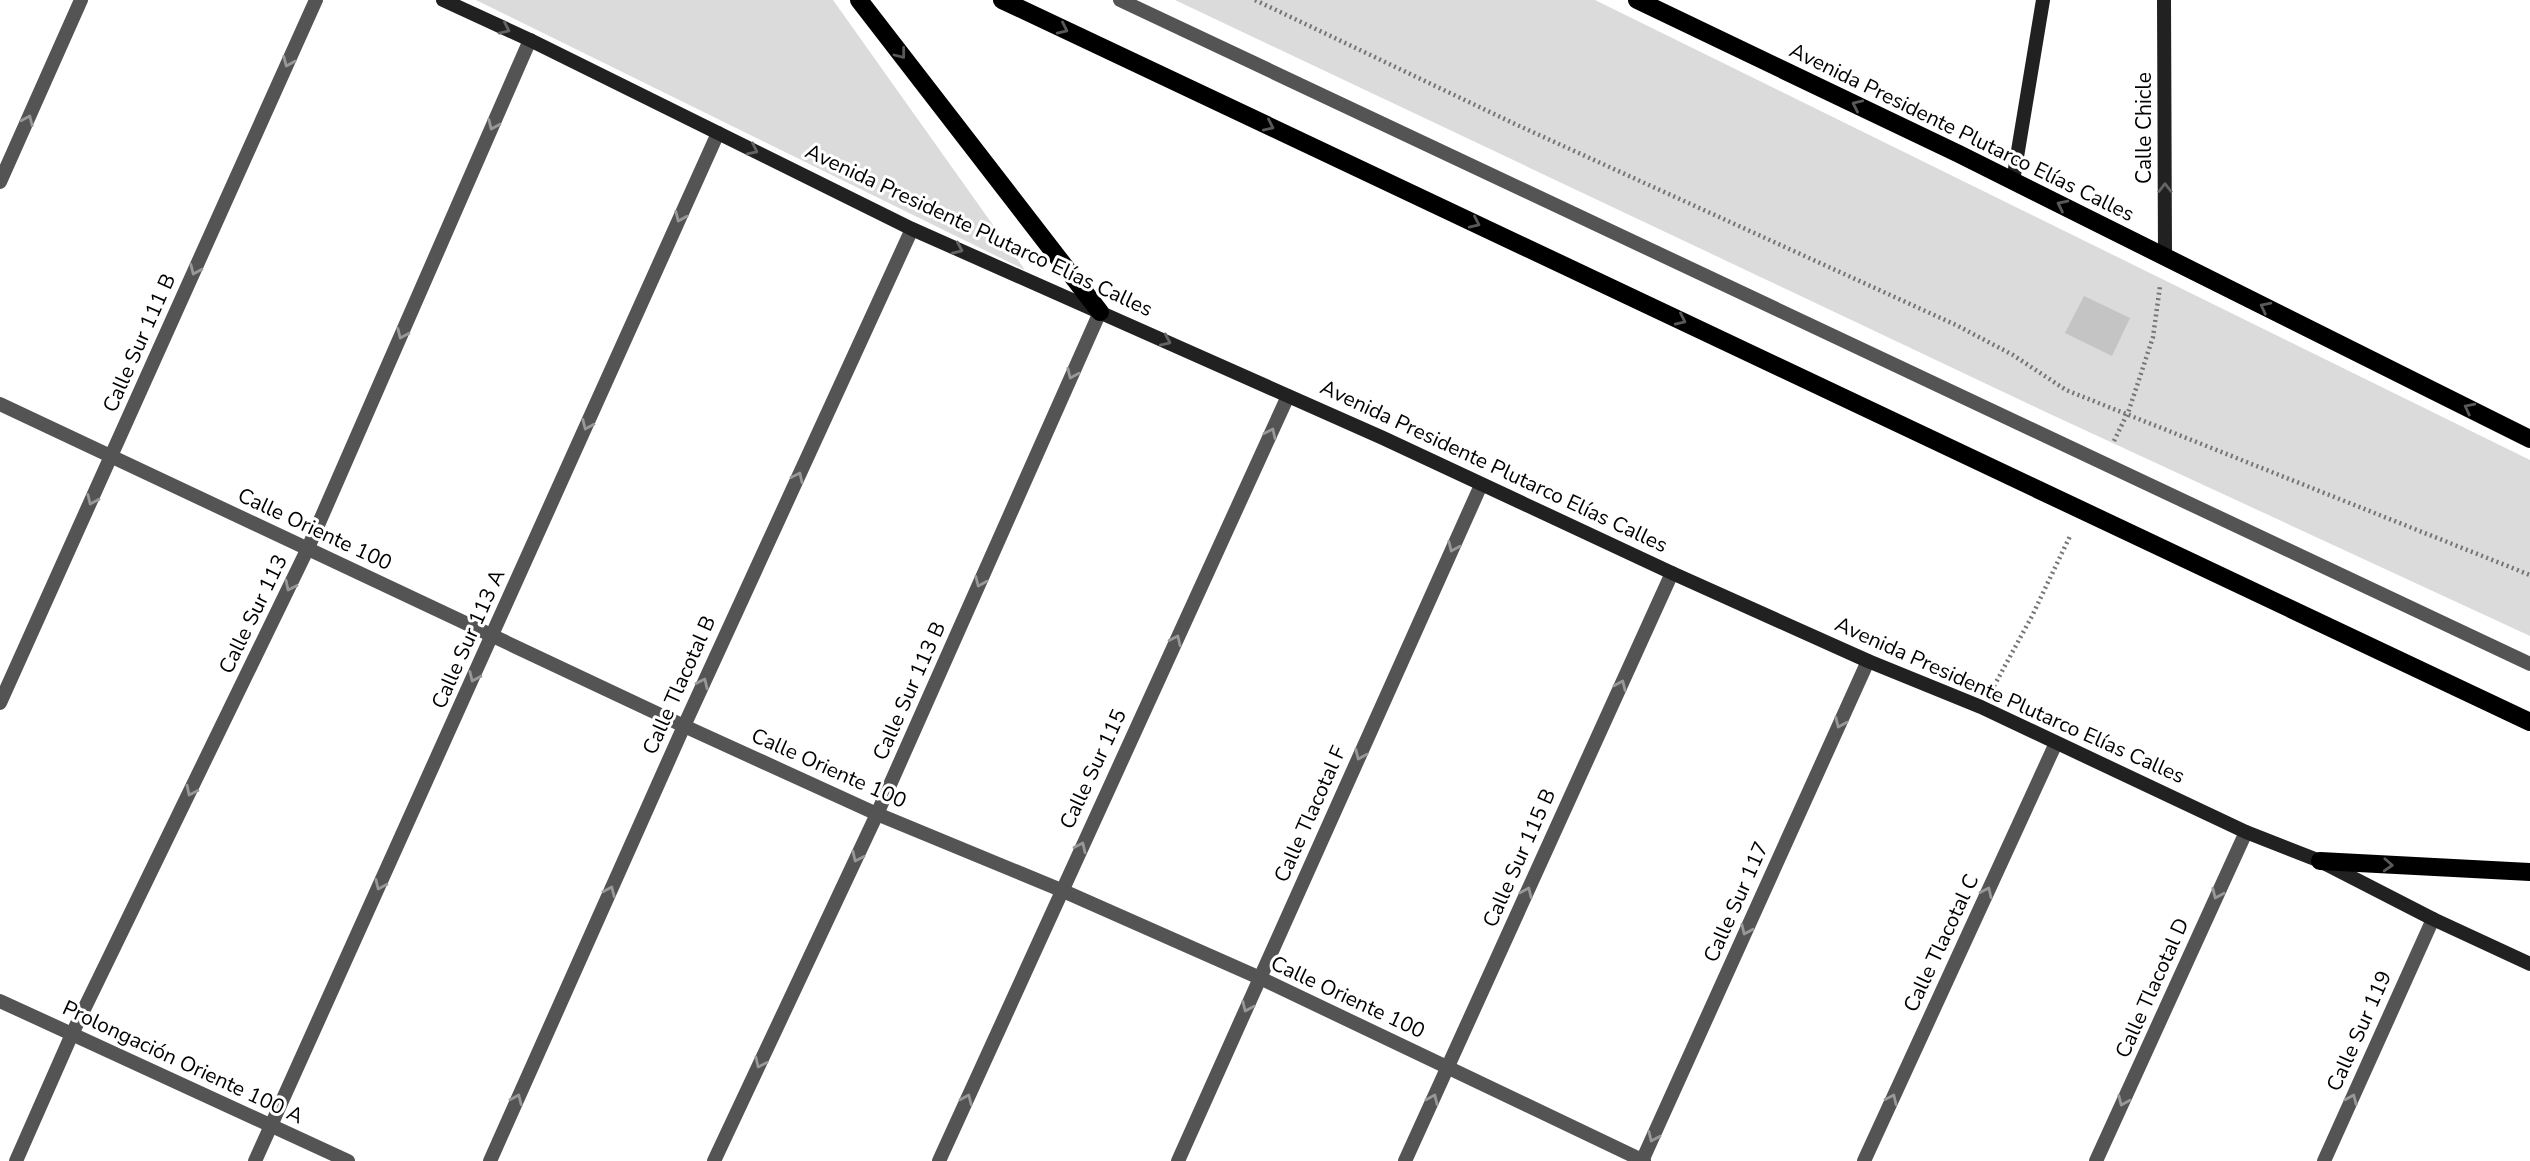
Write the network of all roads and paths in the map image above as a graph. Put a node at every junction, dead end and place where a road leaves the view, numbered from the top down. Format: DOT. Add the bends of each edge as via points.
graph roads {
  1 [pos="81,0"];
  2 [pos="316,0"];
  3 [pos="443,0"];
  4 [pos="859,0"];
  5 [pos="1002,0"];
  6 [pos="1120,0"];
  7 [pos="1255,0"];
  8 [pos="1636,0"];
  9 [pos="2043,0"];
  10 [pos="2164,0"];
  11 [pos="530,40"];
  12 [pos="718,133"];
  13 [pos="2013,181"];
  14 [pos="0,182"];
  15 [pos="912,229"];
  16 [pos="2165,257"];
  17 [pos="1100,312"];
  18 [pos="1288,396"];
  19 [pos="0,404"];
  20 [pos="2129,410"];
  21 [pos="2530,439"];
  22 [pos="111,457"];
  23 [pos="1481,485"];
  24 [pos="309,548"];
  25 [pos="1672,573"];
  26 [pos="2530,575"];
  27 [pos="2032,616"];
  28 [pos="492,636"];
  29 [pos="1868,661"];
  30 [pos="2530,664"];
  31 [pos="1992,690"];
  32 [pos="0,703"];
  33 [pos="2530,722"];
  34 [pos="684,726"];
  35 [pos="2056,743"];
  36 [pos="877,814"];
  37 [pos="2246,832"];
  38 [pos="2320,861"];
  39 [pos="2530,872"];
  40 [pos="1061,890"];
  41 [pos="2433,919"];
  42 [pos="2530,964"];
  43 [pos="1260,978"];
  44 [pos="0,1001"];
  45 [pos="72,1034"];
  46 [pos="1447,1067"];
  47 [pos="271,1128"];
  48 [pos="16,1161"];
  49 [pos="256,1161"];
  50 [pos="348,1161"];
  51 [pos="490,1161"];
  52 [pos="714,1161"];
  53 [pos="939,1161"];
  54 [pos="1178,1161"];
  55 [pos="1405,1161"];
  56 [pos="1643,1161"];
  57 [pos="1864,1161"];
  58 [pos="2096,1161"];
  59 [pos="2324,1161"];
  14 -- 1 [label="street, one-way"];
  2 -- 22 [label="street, Calle Sur 111 B, one-way"];
  3 -- 11 [label="street, Avenida Presidente Plutarco Elías Calles, one-way"];
  4 -- 17 [label="main road, one-way"];
  5 -- 33 [label="main road, one-way"];
  6 -- 30 [label="street"];
  7 -- 26 [label="path" via="1956,325 2066,390"];
  13 -- 8 [label="main road, Avenida Presidente Plutarco Elías Calles, one-way"];
  9 -- 13 [label="street"];
  16 -- 10 [label="street, Calle Chicle, one-way"];
  11 -- 12 [label="street, Avenida Presidente Plutarco Elías Calles"];
  11 -- 24 [label="street, Calle Sur 113, one-way"];
  12 -- 15 [label="street, Avenida Presidente Plutarco Elías Calles, one-way"];
  12 -- 28 [label="street, Calle Sur 113 A, one-way"];
  16 -- 13 [label="main road, Avenida Presidente Plutarco Elías Calles, one-way"];
  15 -- 17 [label="street, Avenida Presidente Plutarco Elías Calles, one-way"];
  34 -- 15 [label="street, Calle Tlacotal B, one-way"];
  16 -- 20 [label="path" via="2153,337"];
  21 -- 16 [label="main road, Avenida Presidente Plutarco Elías Calles, one-way"];
  17 -- 18 [label="street, Avenida Presidente Plutarco Elías Calles, one-way"];
  17 -- 36 [label="street, Calle Sur 113 B, one-way"];
  18 -- 23 [label="street, Avenida Presidente Plutarco Elías Calles"];
  40 -- 18 [label="street, Calle Sur 115, one-way"];
  19 -- 22 [label="street, Calle Oriente 100"];
  22 -- 24 [label="street, Calle Oriente 100"];
  22 -- 32 [label="street, Calle Sur 111 B, one-way"];
  23 -- 25 [label="street, Avenida Presidente Plutarco Elías Calles"];
  23 -- 43 [label="street, Calle Tlacotal F, one-way"];
  24 -- 28 [label="street, Calle Oriente 100"];
  24 -- 45 [label="street, Calle Sur 113, one-way"];
  25 -- 29 [label="street, Avenida Presidente Plutarco Elías Calles"];
  46 -- 25 [label="street, Calle Sur 115 B, one-way"];
  27 -- 31 [label="path"];
  28 -- 34 [label="street, Calle Oriente 100"];
  28 -- 47 [label="street, Calle Sur 113 A, one-way"];
  29 -- 35 [label="street, Avenida Presidente Plutarco Elías Calles"];
  29 -- 56 [label="street, Calle Sur 117, one-way"];
  34 -- 36 [label="street, Calle Oriente 100"];
  51 -- 34 [label="street, Calle Tlacotal B, one-way"];
  35 -- 37 [label="street, Avenida Presidente Plutarco Elías Calles"];
  57 -- 35 [label="street, Calle Tlacotal C, one-way"];
  36 -- 40 [label="street, Calle Oriente 100"];
  36 -- 52 [label="street, Calle Sur 113 B, one-way"];
  37 -- 38 [label="street, Avenida Presidente Plutarco Elías Calles"];
  37 -- 58 [label="street, Calle Tlacotal D, one-way"];
  38 -- 39 [label="main road, one-way"];
  38 -- 41 [label="street, Avenida Presidente Plutarco Elías Calles"];
  40 -- 43 [label="street, Calle Oriente 100"];
  53 -- 40 [label="street, Calle Sur 115, one-way"];
  41 -- 42 [label="street, Avenida Presidente Plutarco Elías Calles"];
  59 -- 41 [label="street, Calle Sur 119, one-way"];
  43 -- 46 [label="street, Calle Oriente 100"];
  43 -- 54 [label="street, Calle Tlacotal F, one-way"];
  44 -- 45 [label="street, Prolongación Oriente 100 A"];
  45 -- 47 [label="street, Prolongación Oriente 100 A"];
  45 -- 48 [label="street, Calle Sur 113"];
  55 -- 46 [label="street, Calle Sur 115 B, one-way"];
  46 -- 56 [label="street, Calle Oriente 100"];
  47 -- 49 [label="street, Calle Sur 113 A"];
  47 -- 50 [label="street, Prolongación Oriente 100 A"];
}
